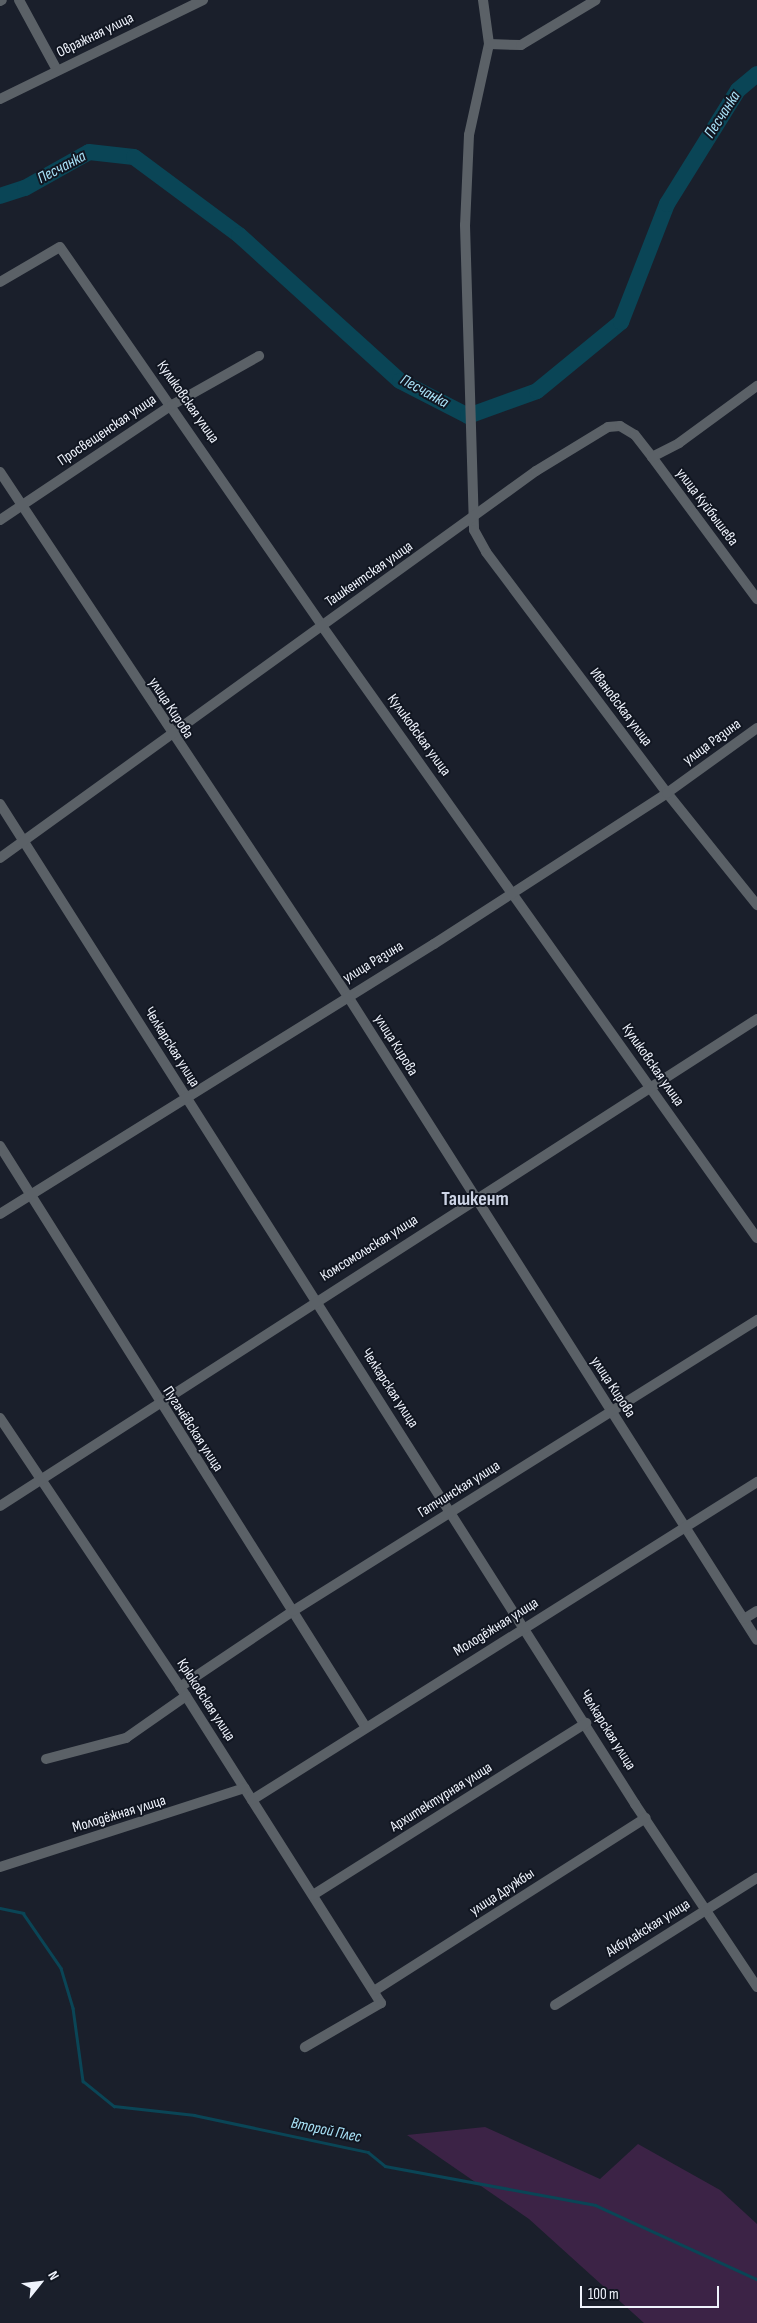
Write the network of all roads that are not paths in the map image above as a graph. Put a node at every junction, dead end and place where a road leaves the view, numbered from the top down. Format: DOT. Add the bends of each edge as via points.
graph roads {
  1 [pos="19,0"];
  2 [pos="178,0"];
  3 [pos="204,0"];
  4 [pos="596,0"];
  5 [pos="484,2"];
  6 [pos="183,10"];
  7 [pos="489,44"];
  8 [pos="57,70"];
  9 [pos="0,99"];
  10 [pos="0,282"];
  11 [pos="259,356"];
  12 [pos="757,386"];
  13 [pos="172,405"];
  14 [pos="652,457"];
  15 [pos="0,472"];
  16 [pos="21,505"];
  17 [pos="0,520"];
  18 [pos="472,520"];
  19 [pos="757,599"];
  20 [pos="322,626"];
  21 [pos="757,728"];
  22 [pos="171,736"];
  23 [pos="667,793"];
  24 [pos="0,804"];
  25 [pos="24,840"];
  26 [pos="0,858"];
  27 [pos="513,893"];
  28 [pos="757,906"];
  29 [pos="347,995"];
  30 [pos="757,1019"];
  31 [pos="650,1086"];
  32 [pos="185,1096"];
  33 [pos="0,1146"];
  34 [pos="31,1193"];
  35 [pos="475,1199"];
  36 [pos="0,1214"];
  37 [pos="757,1238"];
  38 [pos="316,1300"];
  39 [pos="757,1320"];
  40 [pos="157,1401"];
  41 [pos="611,1412"];
  42 [pos="0,1418"];
  43 [pos="41,1480"];
  44 [pos="757,1482"];
  45 [pos="0,1506"];
  46 [pos="452,1511"];
  47 [pos="687,1525"];
  48 [pos="293,1611"];
  49 [pos="757,1611"];
  50 [pos="744,1619"];
  51 [pos="526,1627"];
  52 [pos="757,1640"];
  53 [pos="183,1692"];
  54 [pos="586,1723"];
  55 [pos="365,1726"];
  56 [pos="46,1759"];
  57 [pos="245,1788"];
  58 [pos="252,1800"];
  59 [pos="646,1818"];
  60 [pos="0,1867"];
  61 [pos="757,1878"];
  62 [pos="313,1895"];
  63 [pos="707,1908"];
  64 [pos="757,1987"];
  65 [pos="374,1991"];
  66 [pos="555,2005"];
  67 [pos="305,2047"];
  1 -- 8 [label="street"];
  2 -- 6 [label="street"];
  3 -- 6 [label="street, Овражная улица"];
  4 -- 7 [label="street" via="521,45"];
  5 -- 7 [label="street"];
  6 -- 8 [label="street, Овражная улица"];
  7 -- 18 [label="street" via="469,135 466,175"];
  8 -- 9 [label="street, Овражная улица"];
  10 -- 13 [label="street, Куликовская улица" via="60,247"];
  11 -- 13 [label="street, Просвещенская улица"];
  12 -- 14 [label="street" via="679,444"];
  13 -- 16 [label="street, Просвещенская улица"];
  13 -- 20 [label="street, Куликовская улица"];
  14 -- 18 [label="street, Ташкентская улица" via="635,435 620,426 608,427 536,471"];
  14 -- 19 [label="street, улица Куйбышева"];
  15 -- 16 [label="street, улица Кирова"];
  16 -- 17 [label="street, Просвещенская улица"];
  16 -- 22 [label="street, улица Кирова"];
  18 -- 20 [label="street, Ташкентская улица"];
  18 -- 23 [label="street, Ивановская улица" via="486,552"];
  20 -- 22 [label="street, Ташкентская улица"];
  20 -- 27 [label="street, Куликовская улица"];
  21 -- 23 [label="street, улица Разина"];
  22 -- 25 [label="street, Ташкентская улица"];
  22 -- 29 [label="street, улица Кирова"];
  23 -- 27 [label="street, улица Разина"];
  23 -- 28 [label="street, Ивановская улица"];
  24 -- 25 [label="street, Челкарская улица"];
  25 -- 26 [label="street, Ташкентская улица"];
  25 -- 32 [label="street, Челкарская улица"];
  27 -- 29 [label="street, улица Разина"];
  27 -- 31 [label="street, Куликовская улица"];
  29 -- 32 [label="street, улица Разина"];
  29 -- 35 [label="street, улица Кирова"];
  30 -- 31 [label="street, Комсомольская улица"];
  31 -- 35 [label="street, Комсомольская улица"];
  31 -- 37 [label="street, Куликовская улица"];
  32 -- 34 [label="street, улица Разина"];
  32 -- 38 [label="street, Челкарская улица"];
  33 -- 34 [label="street, Пугачёвская улица"];
  34 -- 36 [label="street, улица Разина"];
  34 -- 40 [label="street, Пугачёвская улица"];
  35 -- 38 [label="street, Комсомольская улица"];
  35 -- 41 [label="street, улица Кирова"];
  38 -- 40 [label="street, Комсомольская улица"];
  38 -- 46 [label="street, Челкарская улица"];
  39 -- 41 [label="street, Гатчинская улица"];
  40 -- 43 [label="street, Комсомольская улица"];
  40 -- 48 [label="street, Пугачёвская улица"];
  41 -- 46 [label="street, Гатчинская улица"];
  41 -- 47 [label="street, улица Кирова"];
  42 -- 43 [label="street, Крюковская улица"];
  43 -- 45 [label="street, Комсомольская улица"];
  43 -- 53 [label="street, Крюковская улица"];
  44 -- 47 [label="street, Молодёжная улица"];
  46 -- 48 [label="street, Гатчинская улица"];
  46 -- 51 [label="street, Челкарская улица"];
  47 -- 50 [label="street, улица Кирова"];
  47 -- 51 [label="street, Молодёжная улица"];
  48 -- 53 [label="street, Гатчинская улица"];
  48 -- 55 [label="street, Пугачёвская улица"];
  49 -- 50 [label="street"];
  50 -- 52 [label="street, улица Кирова"];
  51 -- 54 [label="street, Челкарская улица"];
  51 -- 55 [label="street, Молодёжная улица"];
  53 -- 56 [label="street, Гатчинская улица" via="126,1738"];
  53 -- 57 [label="street, Крюковская улица"];
  54 -- 59 [label="street, Челкарская улица"];
  54 -- 62 [label="street, Архитектурная улица"];
  55 -- 58 [label="street, Молодёжная улица"];
  57 -- 58 [label="street, Крюковская улица"];
  57 -- 60 [label="street, Молодёжная улица"];
  58 -- 62 [label="street, Крюковская улица"];
  59 -- 63 [label="street, Челкарская улица"];
  59 -- 65 [label="street, улица Дружбы"];
  61 -- 63 [label="street, Акбулакская улица"];
  62 -- 65 [label="street, Крюковская улица"];
  63 -- 64 [label="street, Челкарская улица"];
  63 -- 66 [label="street, Акбулакская улица"];
  65 -- 67 [label="street, Крюковская улица" via="381,2003"];
}
